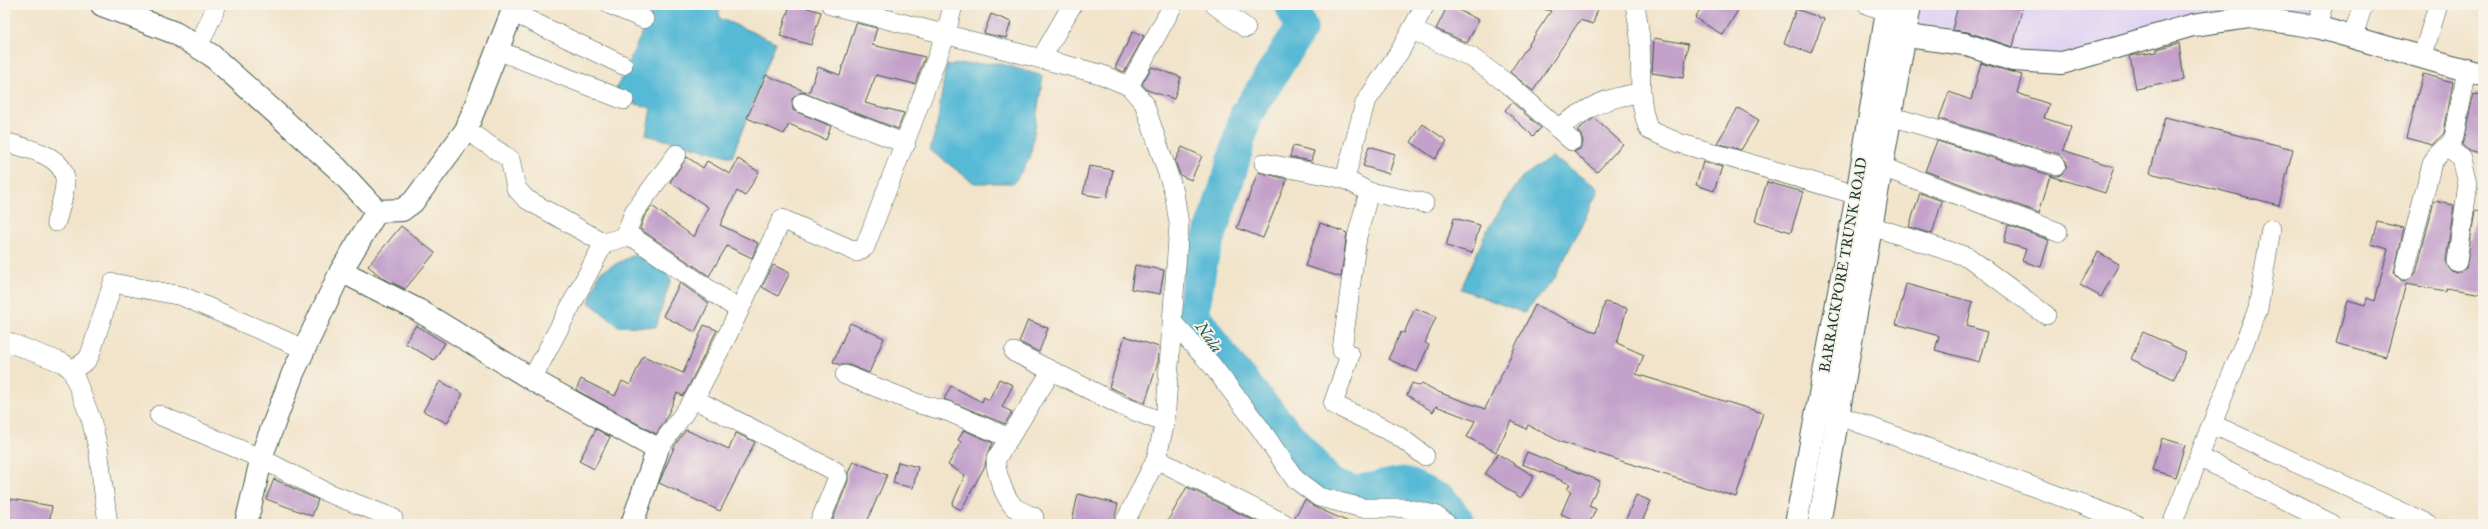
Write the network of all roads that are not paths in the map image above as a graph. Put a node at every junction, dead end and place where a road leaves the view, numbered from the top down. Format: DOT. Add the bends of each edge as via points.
graph roads {
  1 [pos="102,5"];
  2 [pos="217,5"];
  3 [pos="612,5"];
  4 [pos="832,5"];
  5 [pos="953,5"];
  6 [pos="1072,5"];
  7 [pos="1173,5"];
  8 [pos="1215,5"];
  9 [pos="1425,5"];
  10 [pos="1635,5"];
  11 [pos="1910,5"];
  12 [pos="2323,5"];
  13 [pos="2362,5"];
  14 [pos="2438,5"];
  15 [pos="1881,7"];
  16 [pos="514,9"];
  17 [pos="877,10"];
  18 [pos="644,19"];
  19 [pos="2317,27"];
  20 [pos="1246,28"];
  21 [pos="1412,30"];
  22 [pos="946,34"];
  23 [pos="1894,34"];
  24 [pos="2353,36"];
  25 [pos="198,46"];
  26 [pos="497,50"];
  27 [pos="2422,58"];
  28 [pos="1041,59"];
  29 [pos="623,65"];
  30 [pos="2475,73"];
  31 [pos="1129,86"];
  32 [pos="1640,93"];
  33 [pos="624,100"];
  34 [pos="802,103"];
  35 [pos="1890,116"];
  36 [pos="1557,128"];
  37 [pos="466,130"];
  38 [pos="1572,141"];
  39 [pos="5,142"];
  40 [pos="906,144"];
  41 [pos="2448,148"];
  42 [pos="677,154"];
  43 [pos="1264,163"];
  44 [pos="2056,165"];
  45 [pos="1882,167"];
  46 [pos="1345,179"];
  47 [pos="1369,192"];
  48 [pos="1857,195"];
  49 [pos="1424,203"];
  50 [pos="377,211"];
  51 [pos="56,222"];
  52 [pos="1871,226"];
  53 [pos="2271,229"];
  54 [pos="2058,232"];
  55 [pos="625,237"];
  56 [pos="604,243"];
  57 [pos="2457,262"];
  58 [pos="2405,270"];
  59 [pos="341,271"];
  60 [pos="739,310"];
  61 [pos="2046,315"];
  62 [pos="1173,324"];
  63 [pos="5,342"];
  64 [pos="304,349"];
  65 [pos="1014,352"];
  66 [pos="72,370"];
  67 [pos="1051,372"];
  68 [pos="845,375"];
  69 [pos="532,379"];
  70 [pos="694,399"];
  71 [pos="1817,408"];
  72 [pos="159,415"];
  73 [pos="1839,415"];
  74 [pos="1165,423"];
  75 [pos="2212,424"];
  76 [pos="1009,438"];
  77 [pos="657,451"];
  78 [pos="1425,456"];
  79 [pos="2199,457"];
  80 [pos="262,459"];
  81 [pos="1156,459"];
  82 [pos="1034,517"];
  83 [pos="393,518"];
  84 [pos="108,524"];
  85 [pos="246,524"];
  86 [pos="632,524"];
  87 [pos="819,524"];
  88 [pos="1124,524"];
  89 [pos="1285,524"];
  90 [pos="1447,524"];
  91 [pos="1796,524"];
  92 [pos="1819,524"];
  93 [pos="2136,524"];
  94 [pos="2172,524"];
  95 [pos="2332,524"];
  96 [pos="2428,524"];
  1 -- 25 [label="street" via="175,33"];
  2 -- 25 [label="street"];
  3 -- 18 [label="street"];
  4 -- 17 [label="street"];
  5 -- 22 [label="street"];
  6 -- 28 [label="street"];
  7 -- 31 [label="street"];
  8 -- 20 [label="street"];
  9 -- 21 [label="street"];
  10 -- 32 [label="street" via="1640,39"];
  11 -- 23 [label="street, BARRACKPORE TRUNK ROAD"];
  12 -- 19 [label="street"];
  13 -- 24 [label="street"];
  14 -- 27 [label="street"];
  15 -- 23 [label="street, BARRACKPORE TRUNK ROAD"];
  16 -- 26 [label="street"];
  16 -- 29 [label="street"];
  17 -- 22 [label="street"];
  19 -- 23 [label="street" via="2249,17 2193,25 2062,63 2013,60 1964,44"];
  19 -- 24 [label="street"];
  21 -- 36 [label="street" via="1472,57 1513,88"];
  21 -- 46 [label="street" via="1365,103"];
  22 -- 28 [label="street"];
  22 -- 40 [label="street"];
  23 -- 35 [label="street, BARRACKPORE TRUNK ROAD"];
  23 -- 48 [label="street, BARRACKPORE TRUNK ROAD"];
  24 -- 27 [label="street"];
  25 -- 50 [label="street" via="256,94 337,168"];
  26 -- 33 [label="street"];
  26 -- 37 [label="street"];
  27 -- 30 [label="street"];
  28 -- 31 [label="street" via="1100,74"];
  30 -- 41 [label="street"];
  31 -- 62 [label="street" via="1144,103 1174,192 1179,224"];
  32 -- 36 [label="street" via="1613,96"];
  32 -- 48 [label="street" via="1642,113 1649,130 1678,143"];
  34 -- 40 [label="street"];
  35 -- 44 [label="street"];
  35 -- 45 [label="street, BARRACKPORE TRUNK ROAD"];
  36 -- 38 [label="street"];
  37 -- 50 [label="street" via="413,202 402,210"];
  37 -- 56 [label="street" via="510,159 516,188 520,194"];
  39 -- 51 [label="street" via="48,157 64,172 65,181"];
  40 -- 60 [label="street" via="863,250 857,252 782,219"];
  41 -- 57 [label="street" via="2462,159 2468,184"];
  41 -- 58 [label="street" via="2436,156 2432,163"];
  42 -- 55 [label="street" via="634,212"];
  43 -- 46 [label="street"];
  45 -- 52 [label="street, BARRACKPORE TRUNK ROAD"];
  45 -- 54 [label="street"];
  46 -- 47 [label="street"];
  47 -- 49 [label="street"];
  47 -- 78 [label="street" via="1357,236 1342,350 1350,355 1333,404 1397,435"];
  48 -- 71 [label="street, BARRACKPORE TRUNK ROAD"];
  50 -- 59 [label="street"];
  52 -- 61 [label="street" via="1968,257"];
  52 -- 73 [label="street, BARRACKPORE TRUNK ROAD"];
  53 -- 75 [label="street" via="2258,309"];
  55 -- 56 [label="street"];
  55 -- 60 [label="street" via="641,242"];
  56 -- 69 [label="street"];
  59 -- 64 [label="street"];
  59 -- 69 [label="street" via="418,310"];
  60 -- 70 [label="street"];
  62 -- 74 [label="street"];
  62 -- 90 [label="street" via="1211,364 1296,479 1319,497 1363,508 1404,508 1435,516"];
  63 -- 66 [label="street" via="63,363"];
  64 -- 66 [label="street" via="182,296 113,284 90,355 86,361"];
  64 -- 80 [label="street"];
  65 -- 67 [label="street"];
  66 -- 84 [label="street" via="91,419 98,448"];
  67 -- 74 [label="street" via="1122,406"];
  67 -- 76 [label="street"];
  68 -- 76 [label="street" via="919,404 951,412"];
  69 -- 77 [label="street"];
  70 -- 77 [label="street"];
  70 -- 87 [label="street" via="835,470 838,478"];
  71 -- 73 [label="street"];
  71 -- 91 [label="street, BARRACKPORE TRUNK ROAD"];
  72 -- 80 [label="street"];
  73 -- 92 [label="street, BARRACKPORE TRUNK ROAD"];
  73 -- 93 [label="street"];
  74 -- 81 [label="street"];
  75 -- 79 [label="street"];
  75 -- 96 [label="street"];
  76 -- 82 [label="street" via="996,459 997,468 1014,507"];
  77 -- 86 [label="street"];
  79 -- 94 [label="street"];
  79 -- 95 [label="street"];
  80 -- 83 [label="street" via="326,492"];
  80 -- 85 [label="street"];
  81 -- 88 [label="street"];
  81 -- 89 [label="street"];
}
